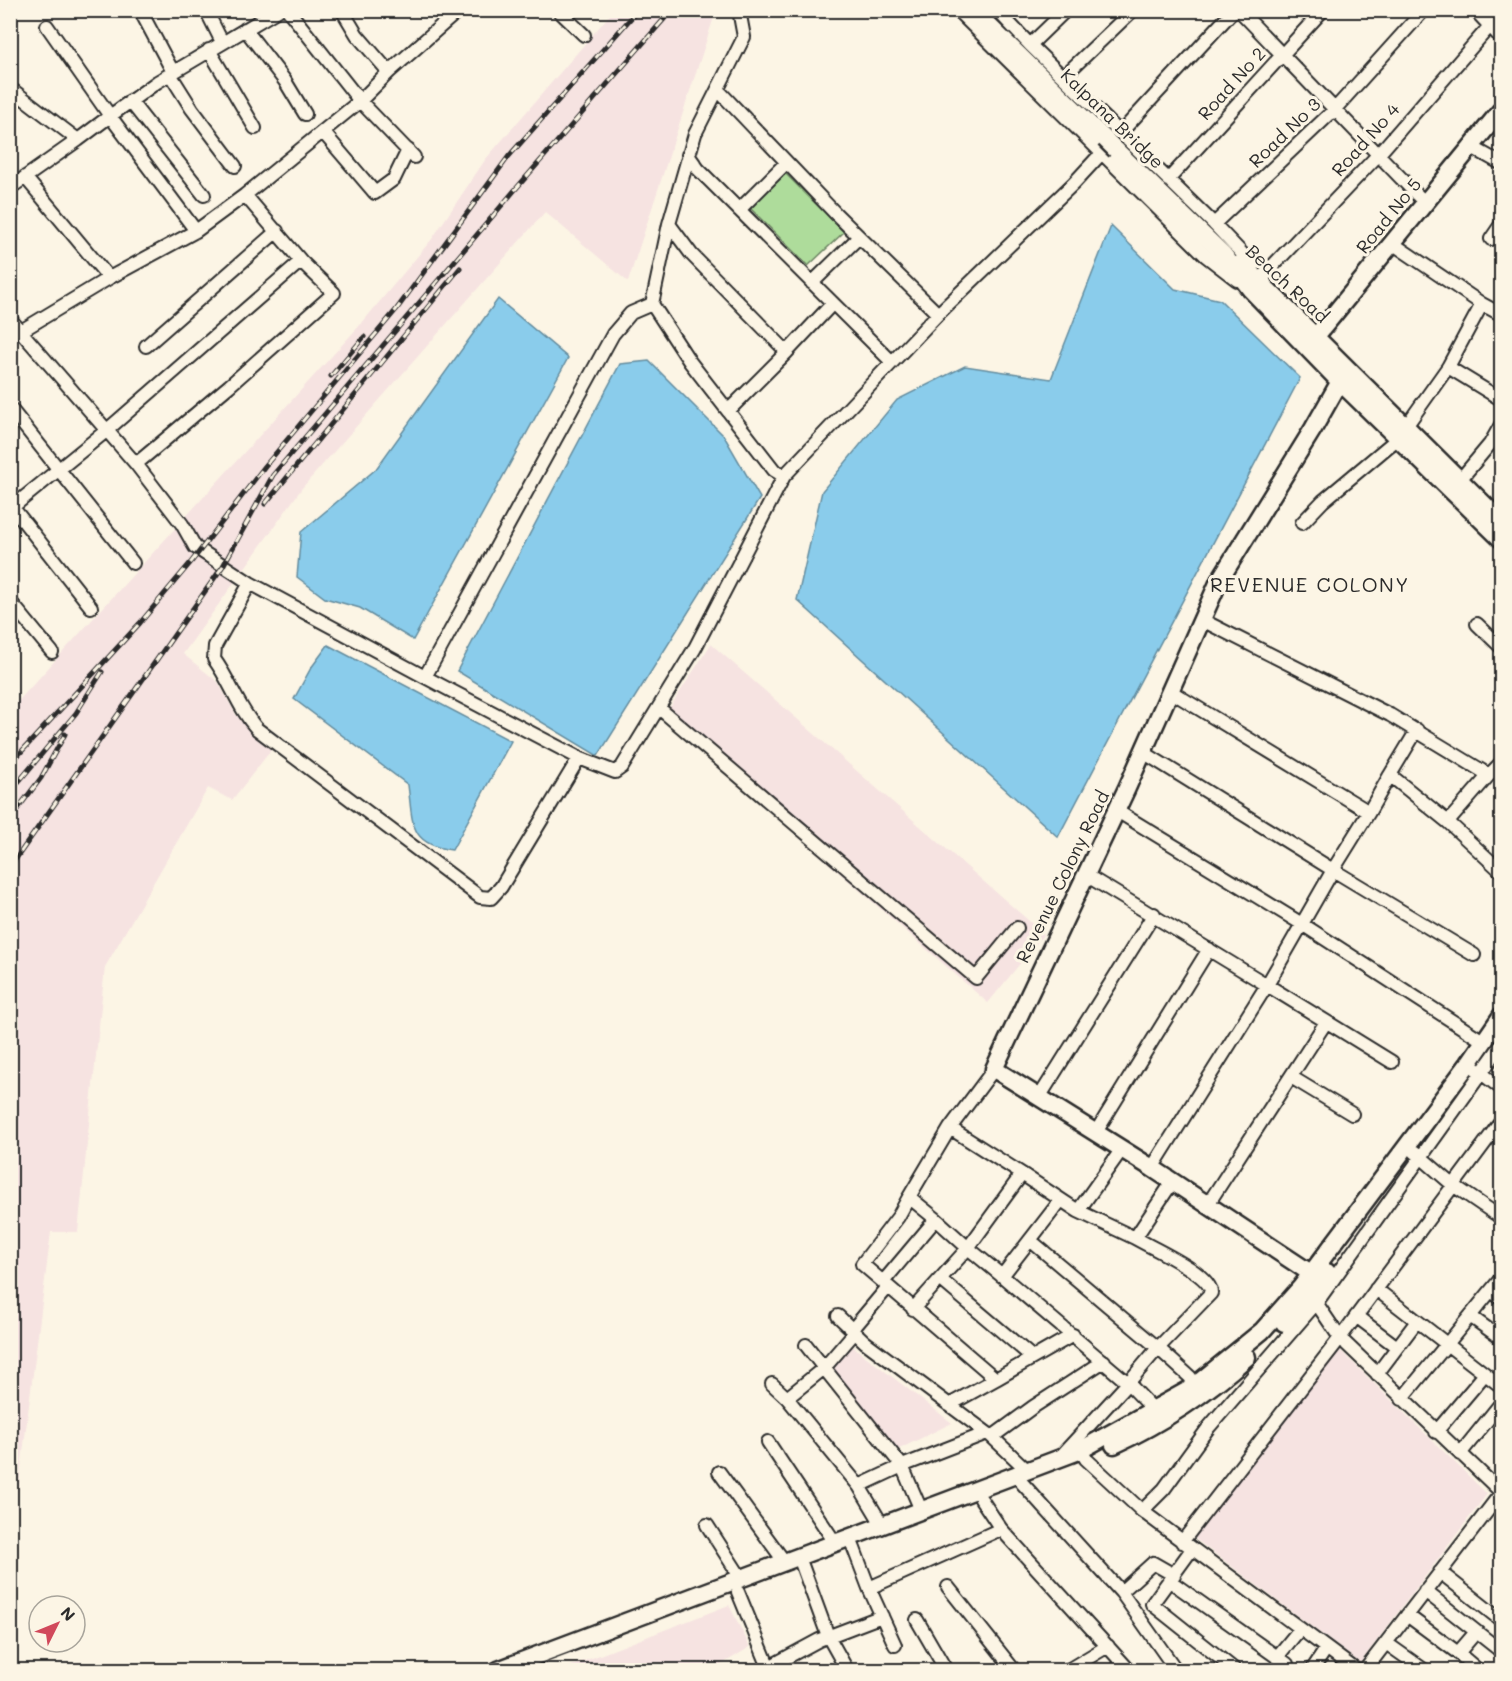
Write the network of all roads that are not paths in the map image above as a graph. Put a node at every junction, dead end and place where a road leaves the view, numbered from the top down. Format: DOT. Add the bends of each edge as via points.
graph roads {
  1 [pos="140,10"];
  2 [pos="206,10"];
  3 [pos="278,10"];
  4 [pos="288,10"];
  5 [pos="342,10"];
  6 [pos="459,10"];
  7 [pos="558,10"];
  8 [pos="739,10"];
  9 [pos="957,10"];
  10 [pos="973,10"];
  11 [pos="997,10"];
  12 [pos="1066,10"];
  13 [pos="1133,10"];
  14 [pos="1234,10"];
  15 [pos="1239,10"];
  16 [pos="1323,10"];
  17 [pos="1424,10"];
  18 [pos="1474,10"];
  19 [pos="1502,12"];
  20 [pos="47,26"];
  21 [pos="1489,26"];
  22 [pos="245,29"];
  23 [pos="584,35"];
  24 [pos="1502,39"];
  25 [pos="222,42"];
  26 [pos="1030,45"];
  27 [pos="209,50"];
  28 [pos="1282,56"];
  29 [pos="389,72"];
  30 [pos="172,73"];
  31 [pos="1064,76"];
  32 [pos="10,88"];
  33 [pos="718,90"];
  34 [pos="130,101"];
  35 [pos="360,101"];
  36 [pos="1502,110"];
  37 [pos="1334,111"];
  38 [pos="305,114"];
  39 [pos="110,116"];
  40 [pos="255,128"];
  41 [pos="323,132"];
  42 [pos="1121,133"];
  43 [pos="78,140"];
  44 [pos="1470,146"];
  45 [pos="1108,147"];
  46 [pos="688,155"];
  47 [pos="1378,155"];
  48 [pos="786,163"];
  49 [pos="1502,164"];
  50 [pos="235,166"];
  51 [pos="1168,180"];
  52 [pos="16,181"];
  53 [pos="204,195"];
  54 [pos="245,195"];
  55 [pos="1425,203"];
  56 [pos="739,210"];
  57 [pos="1502,223"];
  58 [pos="669,224"];
  59 [pos="1214,224"];
  60 [pos="196,231"];
  61 [pos="277,231"];
  62 [pos="859,237"];
  63 [pos="1491,239"];
  64 [pos="1392,243"];
  65 [pos="1224,255"];
  66 [pos="301,261"];
  67 [pos="109,278"];
  68 [pos="812,283"];
  69 [pos="1265,283"];
  70 [pos="1250,289"];
  71 [pos="833,303"];
  72 [pos="652,304"];
  73 [pos="1482,304"];
  74 [pos="938,314"];
  75 [pos="1502,315"];
  76 [pos="10,319"];
  77 [pos="21,331"];
  78 [pos="1311,342"];
  79 [pos="146,346"];
  80 [pos="786,352"];
  81 [pos="892,362"];
  82 [pos="1448,367"];
  83 [pos="1343,375"];
  84 [pos="1502,400"];
  85 [pos="728,411"];
  86 [pos="13,416"];
  87 [pos="1502,423"];
  88 [pos="106,431"];
  89 [pos="1401,433"];
  90 [pos="136,464"];
  91 [pos="60,470"];
  92 [pos="784,476"];
  93 [pos="1459,481"];
  94 [pos="11,507"];
  95 [pos="1502,522"];
  96 [pos="1302,523"];
  97 [pos="1502,540"];
  98 [pos="134,563"];
  99 [pos="250,583"];
  100 [pos="10,601"];
  101 [pos="91,607"];
  102 [pos="1202,620"];
  103 [pos="1477,624"];
  104 [pos="1502,648"];
  105 [pos="52,652"];
  106 [pos="424,677"];
  107 [pos="1170,691"];
  108 [pos="659,708"];
  109 [pos="1417,730"];
  110 [pos="1143,752"];
  111 [pos="579,758"];
  112 [pos="1502,762"];
  113 [pos="1390,775"];
  114 [pos="1489,775"];
  115 [pos="1117,811"];
  116 [pos="1370,812"];
  117 [pos="1448,822"];
  118 [pos="1333,870"];
  119 [pos="1502,872"];
  120 [pos="1086,875"];
  121 [pos="1154,914"];
  122 [pos="1302,924"];
  123 [pos="1017,928"];
  124 [pos="1209,949"];
  125 [pos="1474,955"];
  126 [pos="1267,985"];
  127 [pos="1502,1015"];
  128 [pos="1326,1022"];
  129 [pos="1502,1031"];
  130 [pos="1483,1041"];
  131 [pos="1502,1044"];
  132 [pos="1392,1062"];
  133 [pos="993,1068"];
  134 [pos="1478,1070"];
  135 [pos="1291,1077"];
  136 [pos="1502,1089"];
  137 [pos="1040,1096"];
  138 [pos="1352,1114"];
  139 [pos="1502,1120"];
  140 [pos="950,1128"];
  141 [pos="1096,1132"];
  142 [pos="1122,1149"];
  143 [pos="1414,1151"];
  144 [pos="1152,1168"];
  145 [pos="1022,1174"];
  146 [pos="1173,1181"];
  147 [pos="1453,1185"];
  148 [pos="909,1197"];
  149 [pos="1061,1200"];
  150 [pos="1208,1204"];
  151 [pos="1078,1211"];
  152 [pos="1501,1217"];
  153 [pos="936,1219"];
  154 [pos="1135,1238"];
  155 [pos="1030,1240"];
  156 [pos="968,1248"];
  157 [pos="1002,1276"];
  158 [pos="1502,1277"];
  159 [pos="940,1279"];
  160 [pos="885,1284"];
  161 [pos="1376,1289"];
  162 [pos="1310,1290"];
  163 [pos="1491,1291"];
  164 [pos="1502,1299"];
  165 [pos="913,1309"];
  166 [pos="838,1316"];
  167 [pos="1356,1316"];
  168 [pos="1470,1316"];
  169 [pos="1417,1321"];
  170 [pos="854,1331"];
  171 [pos="1073,1335"];
  172 [pos="1340,1338"];
  173 [pos="1502,1339"];
  174 [pos="1447,1344"];
  175 [pos="806,1345"];
  176 [pos="1398,1347"];
  177 [pos="1158,1348"];
  178 [pos="1032,1357"];
  179 [pos="1104,1361"];
  180 [pos="824,1368"];
  181 [pos="1377,1374"];
  182 [pos="1485,1374"];
  183 [pos="996,1379"];
  184 [pos="1128,1383"];
  185 [pos="772,1384"];
  186 [pos="1195,1386"];
  187 [pos="1502,1387"];
  188 [pos="787,1398"];
  189 [pos="1402,1399"];
  190 [pos="1502,1402"];
  191 [pos="949,1405"];
  192 [pos="1155,1411"];
  193 [pos="1436,1432"];
  194 [pos="989,1435"];
  195 [pos="768,1442"];
  196 [pos="1083,1454"];
  197 [pos="1460,1454"];
  198 [pos="1060,1457"];
  199 [pos="902,1466"];
  200 [pos="719,1472"];
  201 [pos="1024,1476"];
  202 [pos="859,1486"];
  203 [pos="1501,1493"];
  204 [pos="981,1498"];
  205 [pos="921,1510"];
  206 [pos="1142,1511"];
  207 [pos="707,1525"];
  208 [pos="884,1526"];
  209 [pos="1001,1529"];
  210 [pos="836,1544"];
  211 [pos="853,1546"];
  212 [pos="1187,1546"];
  213 [pos="795,1561"];
  214 [pos="1440,1572"];
  215 [pos="1172,1578"];
  216 [pos="740,1585"];
  217 [pos="948,1587"];
  218 [pos="869,1588"];
  219 [pos="1121,1592"];
  220 [pos="1425,1592"];
  221 [pos="1152,1604"];
  222 [pos="1407,1615"];
  223 [pos="882,1616"];
  224 [pos="1138,1618"];
  225 [pos="917,1620"];
  226 [pos="1502,1621"];
  227 [pos="1300,1629"];
  228 [pos="1476,1632"];
  229 [pos="830,1635"];
  230 [pos="1386,1643"];
  231 [pos="895,1645"];
  232 [pos="1108,1646"];
  233 [pos="1326,1649"];
  234 [pos="1502,1652"];
  235 [pos="1458,1653"];
  236 [pos="1277,1657"];
  237 [pos="770,1669"];
  238 [pos="498,1671"];
  239 [pos="527,1671"];
  240 [pos="847,1671"];
  241 [pos="946,1671"];
  242 [pos="1014,1671"];
  243 [pos="1068,1671"];
  244 [pos="1129,1671"];
  245 [pos="1176,1671"];
  246 [pos="1235,1671"];
  247 [pos="1282,1671"];
  248 [pos="1312,1671"];
  249 [pos="1356,1671"];
  250 [pos="1365,1671"];
  251 [pos="1424,1671"];
  252 [pos="1478,1671"];
  1 -- 30 [label="street"];
  2 -- 25 [label="street"];
  3 -- 22 [label="street"];
  4 -- 35 [label="street"];
  5 -- 29 [label="street" via="357,35"];
  6 -- 29 [label="street"];
  7 -- 23 [label="street"];
  8 -- 33 [label="street" via="744,37"];
  9 -- 45 [label="street"];
  10 -- 45 [label="street, Kalpana Bridge"];
  11 -- 26 [label="street"];
  12 -- 26 [label="street"];
  13 -- 31 [label="street"];
  14 -- 42 [label="street"];
  15 -- 28 [label="street"];
  16 -- 28 [label="street, Road No 2"];
  17 -- 37 [label="street, Road No 3"];
  18 -- 21 [label="street"];
  19 -- 21 [label="street, Road No 4"];
  20 -- 39 [label="street"];
  21 -- 24 [label="street"];
  21 -- 47 [label="street, Road No 4"];
  22 -- 25 [label="street"];
  22 -- 38 [label="street"];
  25 -- 27 [label="street"];
  26 -- 31 [label="street"];
  27 -- 30 [label="street"];
  27 -- 40 [label="street"];
  28 -- 37 [label="street"];
  28 -- 51 [label="street, Road No 2"];
  29 -- 35 [label="street"];
  30 -- 34 [label="street"];
  30 -- 50 [label="street" via="192,109"];
  31 -- 42 [label="street"];
  32 -- 43 [label="street"];
  33 -- 46 [label="street"];
  33 -- 48 [label="street"];
  34 -- 39 [label="street"];
  34 -- 53 [label="street"];
  35 -- 41 [label="street"];
  35 -- 41 [label="street" via="411,153 394,179 375,193"];
  36 -- 44 [label="street, Road No 5"];
  37 -- 47 [label="street"];
  37 -- 59 [label="street, Road No 3"];
  39 -- 43 [label="street"];
  39 -- 60 [label="street"];
  41 -- 54 [label="street"];
  42 -- 45 [label="street"];
  42 -- 51 [label="street"];
  43 -- 52 [label="street"];
  44 -- 49 [label="street"];
  44 -- 55 [label="street, Road No 5"];
  45 -- 65 [label="street, Kalpana Bridge"];
  45 -- 70 [label="street" via="1206,256"];
  45 -- 74 [label="street"];
  46 -- 56 [label="street"];
  46 -- 58 [label="street"];
  47 -- 55 [label="street"];
  47 -- 69 [label="street, Road No 4"];
  48 -- 56 [label="street"];
  48 -- 62 [label="street"];
  51 -- 59 [label="street"];
  52 -- 67 [label="street"];
  54 -- 60 [label="street"];
  54 -- 61 [label="street"];
  55 -- 64 [label="street, Road No 5"];
  56 -- 68 [label="street"];
  57 -- 63 [label="street"];
  58 -- 72 [label="street"];
  58 -- 80 [label="street" via="692,255"];
  59 -- 69 [label="street"];
  60 -- 67 [label="street"];
  61 -- 66 [label="street"];
  61 -- 79 [label="street"];
  62 -- 68 [label="street"];
  62 -- 74 [label="street"];
  64 -- 73 [label="street"];
  64 -- 78 [label="street, Road No 5"];
  65 -- 69 [label="street, Beach Road" via="1240,262"];
  65 -- 70 [label="street, Beach Road"];
  66 -- 88 [label="street"];
  66 -- 90 [label="street" via="334,292"];
  67 -- 77 [label="street"];
  68 -- 71 [label="street"];
  69 -- 78 [label="street, Beach Road"];
  70 -- 78 [label="street, Beach Road"];
  71 -- 80 [label="street"];
  71 -- 81 [label="street"];
  72 -- 85 [label="street"];
  72 -- 106 [label="street" via="632,313 613,334"];
  73 -- 75 [label="street"];
  73 -- 82 [label="street"];
  74 -- 81 [label="street"];
  76 -- 77 [label="street"];
  77 -- 88 [label="street"];
  78 -- 83 [label="street, Beach Road"];
  80 -- 85 [label="street"];
  81 -- 92 [label="street"];
  82 -- 84 [label="street"];
  82 -- 89 [label="street"];
  83 -- 89 [label="street, Beach Road"];
  83 -- 102 [label="street, Revenue Colony Road" via="1219,581"];
  85 -- 92 [label="street" via="774,470"];
  86 -- 91 [label="street"];
  87 -- 93 [label="street"];
  88 -- 90 [label="street"];
  88 -- 91 [label="street"];
  89 -- 93 [label="street, Beach Road"];
  89 -- 96 [label="street"];
  89 -- 97 [label="street, Beach Road"];
  90 -- 99 [label="street" via="195,547"];
  91 -- 94 [label="street"];
  91 -- 98 [label="street"];
  92 -- 108 [label="street" via="695,648"];
  93 -- 95 [label="street, Beach Road"];
  94 -- 101 [label="street"];
  99 -- 106 [label="street"];
  99 -- 111 [label="street" via="215,646 214,659 229,679 244,715 257,729 480,897 491,898 501,887"];
  100 -- 105 [label="street"];
  102 -- 107 [label="street, Revenue Colony Road"];
  102 -- 109 [label="street"];
  103 -- 104 [label="street"];
  106 -- 111 [label="street"];
  107 -- 110 [label="street, Revenue Colony Road"];
  107 -- 116 [label="street"];
  108 -- 111 [label="street" via="615,772"];
  108 -- 123 [label="street" via="976,978"];
  109 -- 113 [label="street"];
  109 -- 114 [label="street"];
  110 -- 115 [label="street, Revenue Colony Road"];
  110 -- 118 [label="street"];
  112 -- 114 [label="street"];
  113 -- 116 [label="street"];
  113 -- 117 [label="street"];
  114 -- 117 [label="street"];
  115 -- 120 [label="street, Revenue Colony Road"];
  115 -- 122 [label="street"];
  116 -- 118 [label="street"];
  117 -- 119 [label="street"];
  118 -- 122 [label="street"];
  118 -- 125 [label="street"];
  120 -- 121 [label="street"];
  120 -- 133 [label="street, Revenue Colony Road"];
  121 -- 124 [label="street"];
  121 -- 137 [label="street"];
  122 -- 126 [label="street"];
  122 -- 130 [label="street"];
  124 -- 126 [label="street"];
  124 -- 141 [label="street"];
  126 -- 128 [label="street"];
  126 -- 144 [label="street"];
  127 -- 130 [label="street"];
  128 -- 132 [label="street"];
  128 -- 135 [label="street"];
  129 -- 134 [label="street"];
  130 -- 143 [label="street"];
  131 -- 134 [label="street"];
  133 -- 137 [label="street"];
  133 -- 140 [label="street"];
  134 -- 136 [label="street"];
  134 -- 143 [label="street"];
  135 -- 138 [label="street"];
  135 -- 150 [label="street"];
  137 -- 141 [label="street"];
  139 -- 147 [label="street"];
  140 -- 145 [label="street"];
  140 -- 148 [label="street"];
  141 -- 142 [label="street"];
  142 -- 144 [label="street"];
  142 -- 151 [label="street"];
  143 -- 147 [label="street"];
  143 -- 162 [label="street"];
  143 -- 162 [label="street"];
  144 -- 146 [label="street"];
  145 -- 149 [label="street"];
  145 -- 156 [label="street"];
  146 -- 150 [label="street"];
  146 -- 154 [label="street"];
  147 -- 152 [label="street"];
  147 -- 161 [label="street"];
  148 -- 153 [label="street"];
  148 -- 160 [label="street" via="862,1264"];
  149 -- 151 [label="street"];
  149 -- 155 [label="street"];
  150 -- 162 [label="street"];
  151 -- 154 [label="street"];
  153 -- 156 [label="street"];
  153 -- 160 [label="street"];
  154 -- 177 [label="street" via="1203,1277 1212,1289"];
  155 -- 157 [label="street"];
  155 -- 177 [label="street"];
  156 -- 157 [label="street"];
  156 -- 159 [label="street"];
  157 -- 171 [label="street"];
  158 -- 163 [label="street"];
  159 -- 165 [label="street"];
  159 -- 178 [label="street"];
  160 -- 165 [label="street"];
  160 -- 170 [label="street"];
  161 -- 167 [label="street"];
  161 -- 169 [label="street"];
  162 -- 172 [label="street"];
  162 -- 186 [label="street"];
  162 -- 196 [label="street" via="1270,1338 1191,1404 1152,1428"];
  162 -- 206 [label="street" via="1164,1489"];
  163 -- 164 [label="street"];
  163 -- 168 [label="street"];
  165 -- 183 [label="street"];
  166 -- 170 [label="street"];
  167 -- 172 [label="street"];
  167 -- 176 [label="street"];
  168 -- 173 [label="street"];
  168 -- 174 [label="street"];
  169 -- 174 [label="street"];
  169 -- 176 [label="street"];
  170 -- 180 [label="street"];
  170 -- 191 [label="street"];
  171 -- 178 [label="street"];
  171 -- 179 [label="street"];
  172 -- 181 [label="street"];
  172 -- 212 [label="street"];
  174 -- 182 [label="street"];
  174 -- 189 [label="street"];
  175 -- 180 [label="street"];
  176 -- 181 [label="street"];
  177 -- 184 [label="street"];
  177 -- 186 [label="street"];
  178 -- 183 [label="street"];
  179 -- 184 [label="street"];
  179 -- 194 [label="street"];
  180 -- 188 [label="street"];
  180 -- 199 [label="street"];
  181 -- 189 [label="street"];
  182 -- 187 [label="street"];
  182 -- 193 [label="street"];
  183 -- 191 [label="street"];
  184 -- 192 [label="street"];
  184 -- 198 [label="street"];
  185 -- 188 [label="street"];
  186 -- 192 [label="street"];
  188 -- 202 [label="street"];
  189 -- 193 [label="street"];
  190 -- 197 [label="street"];
  191 -- 194 [label="street"];
  192 -- 196 [label="street"];
  193 -- 197 [label="street"];
  194 -- 199 [label="street"];
  194 -- 201 [label="street"];
  195 -- 210 [label="street"];
  196 -- 198 [label="street"];
  196 -- 201 [label="street"];
  196 -- 206 [label="street"];
  197 -- 203 [label="street"];
  198 -- 201 [label="street"];
  199 -- 202 [label="street"];
  199 -- 205 [label="street"];
  200 -- 213 [label="street"];
  201 -- 204 [label="street"];
  201 -- 205 [label="street"];
  201 -- 219 [label="street"];
  202 -- 208 [label="street"];
  203 -- 214 [label="street"];
  204 -- 209 [label="street"];
  204 -- 211 [label="street"];
  205 -- 208 [label="street"];
  206 -- 212 [label="street"];
  207 -- 216 [label="street"];
  208 -- 210 [label="street"];
  209 -- 218 [label="street"];
  209 -- 232 [label="street"];
  210 -- 213 [label="street"];
  211 -- 213 [label="street"];
  211 -- 218 [label="street"];
  212 -- 215 [label="street"];
  212 -- 227 [label="street"];
  213 -- 216 [label="street"];
  213 -- 229 [label="street"];
  214 -- 220 [label="street"];
  214 -- 226 [label="street"];
  215 -- 219 [label="street" via="1153,1563"];
  215 -- 221 [label="street"];
  215 -- 236 [label="street"];
  216 -- 237 [label="street"];
  216 -- 238 [label="street"];
  216 -- 239 [label="street"];
  217 -- 242 [label="street"];
  218 -- 223 [label="street"];
  219 -- 224 [label="street"];
  220 -- 222 [label="street"];
  220 -- 228 [label="street"];
  221 -- 224 [label="street"];
  221 -- 246 [label="street"];
  222 -- 230 [label="street"];
  222 -- 235 [label="street"];
  223 -- 229 [label="street"];
  223 -- 231 [label="street"];
  224 -- 245 [label="street"];
  225 -- 241 [label="street"];
  227 -- 233 [label="street"];
  227 -- 236 [label="street"];
  228 -- 234 [label="street"];
  228 -- 235 [label="street"];
  229 -- 237 [label="street"];
  229 -- 240 [label="street"];
  230 -- 250 [label="street"];
  230 -- 251 [label="street"];
  232 -- 243 [label="street"];
  232 -- 244 [label="street"];
  233 -- 248 [label="street"];
  233 -- 249 [label="street"];
  235 -- 252 [label="street"];
  236 -- 247 [label="street" via="1287,1664"];
}
